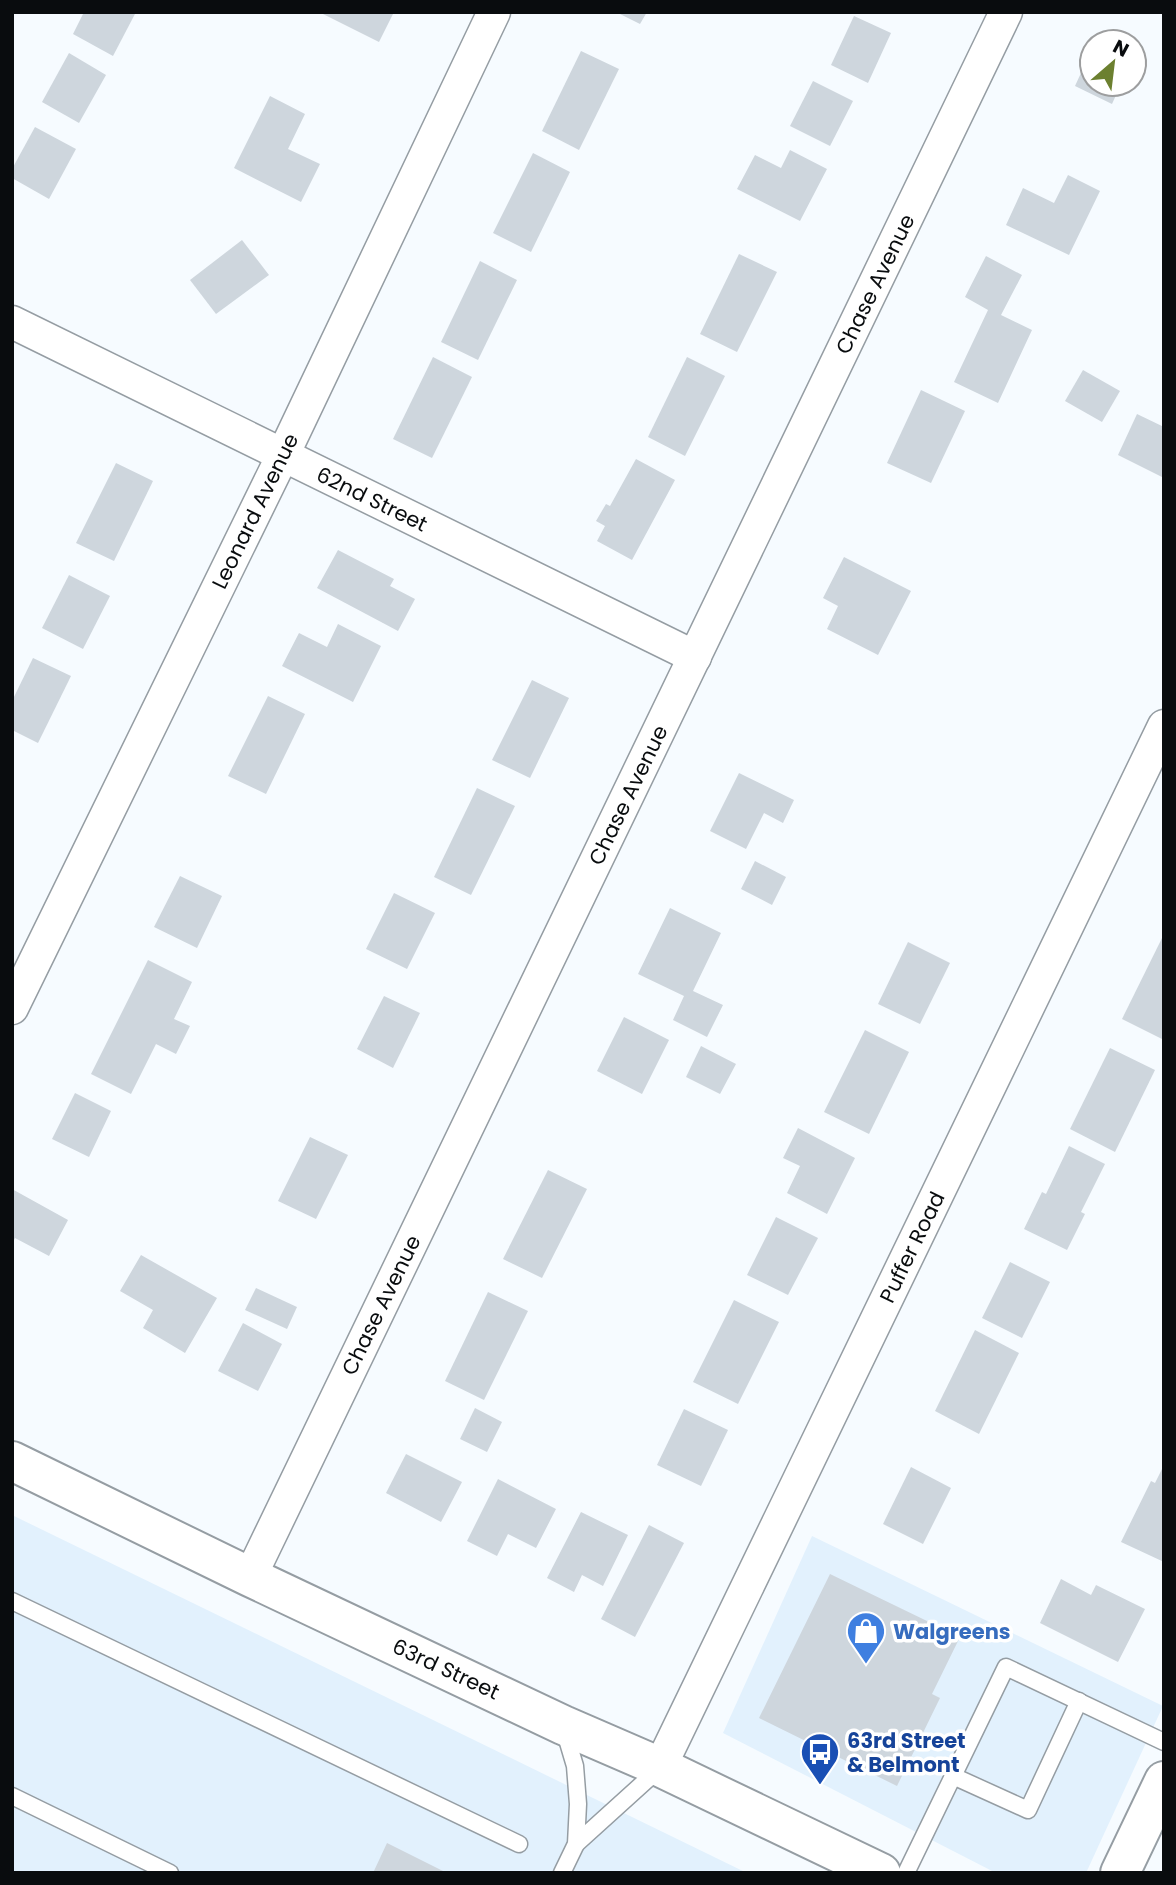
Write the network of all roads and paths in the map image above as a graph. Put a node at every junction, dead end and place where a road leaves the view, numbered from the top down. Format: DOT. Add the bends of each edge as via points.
graph roads {
  1 [pos="494,12"];
  2 [pos="1006,12"];
  3 [pos="12,322"];
  4 [pos="283,455"];
  5 [pos="695,657"];
  6 [pos="1164,726"];
  7 [pos="12,1008"];
  8 [pos="12,1461"];
  9 [pos="250,1577"];
  10 [pos="13,1602"];
  11 [pos="1079,1701"];
  12 [pos="563,1725"];
  13 [pos="1164,1742"];
  14 [pos="660,1767"];
  15 [pos="953,1776"];
  16 [pos="1164,1781"];
  17 [pos="12,1796"];
  18 [pos="519,1844"];
  19 [pos="576,1844"];
  20 [pos="170,1873"];
  21 [pos="562,1873"];
  22 [pos="881,1873"];
  23 [pos="906,1873"];
  24 [pos="1120,1873"];
  1 -- 4 [label="street, Leonard Avenue"];
  2 -- 5 [label="street, Chase Avenue"];
  3 -- 4 [label="street, 62nd Street"];
  4 -- 5 [label="street, 62nd Street"];
  4 -- 7 [label="street, Leonard Avenue"];
  5 -- 9 [label="street, Chase Avenue"];
  6 -- 14 [label="street, Puffer Road"];
  8 -- 9 [label="main road, 63rd Street"];
  9 -- 12 [label="main road, 63rd Street"];
  10 -- 18 [label="lane"];
  11 -- 13 [label="lane"];
  11 -- 15 [label="lane" via="1006,1667"];
  11 -- 15 [label="lane" via="1028,1810"];
  12 -- 14 [label="main road, 63rd Street"];
  12 -- 19 [label="lane" via="575,1766"];
  14 -- 19 [label="lane"];
  14 -- 22 [label="main road, 63rd Street"];
  15 -- 23 [label="lane"];
  16 -- 24 [label="main road"];
  17 -- 20 [label="lane"];
  19 -- 21 [label="lane"];
}
